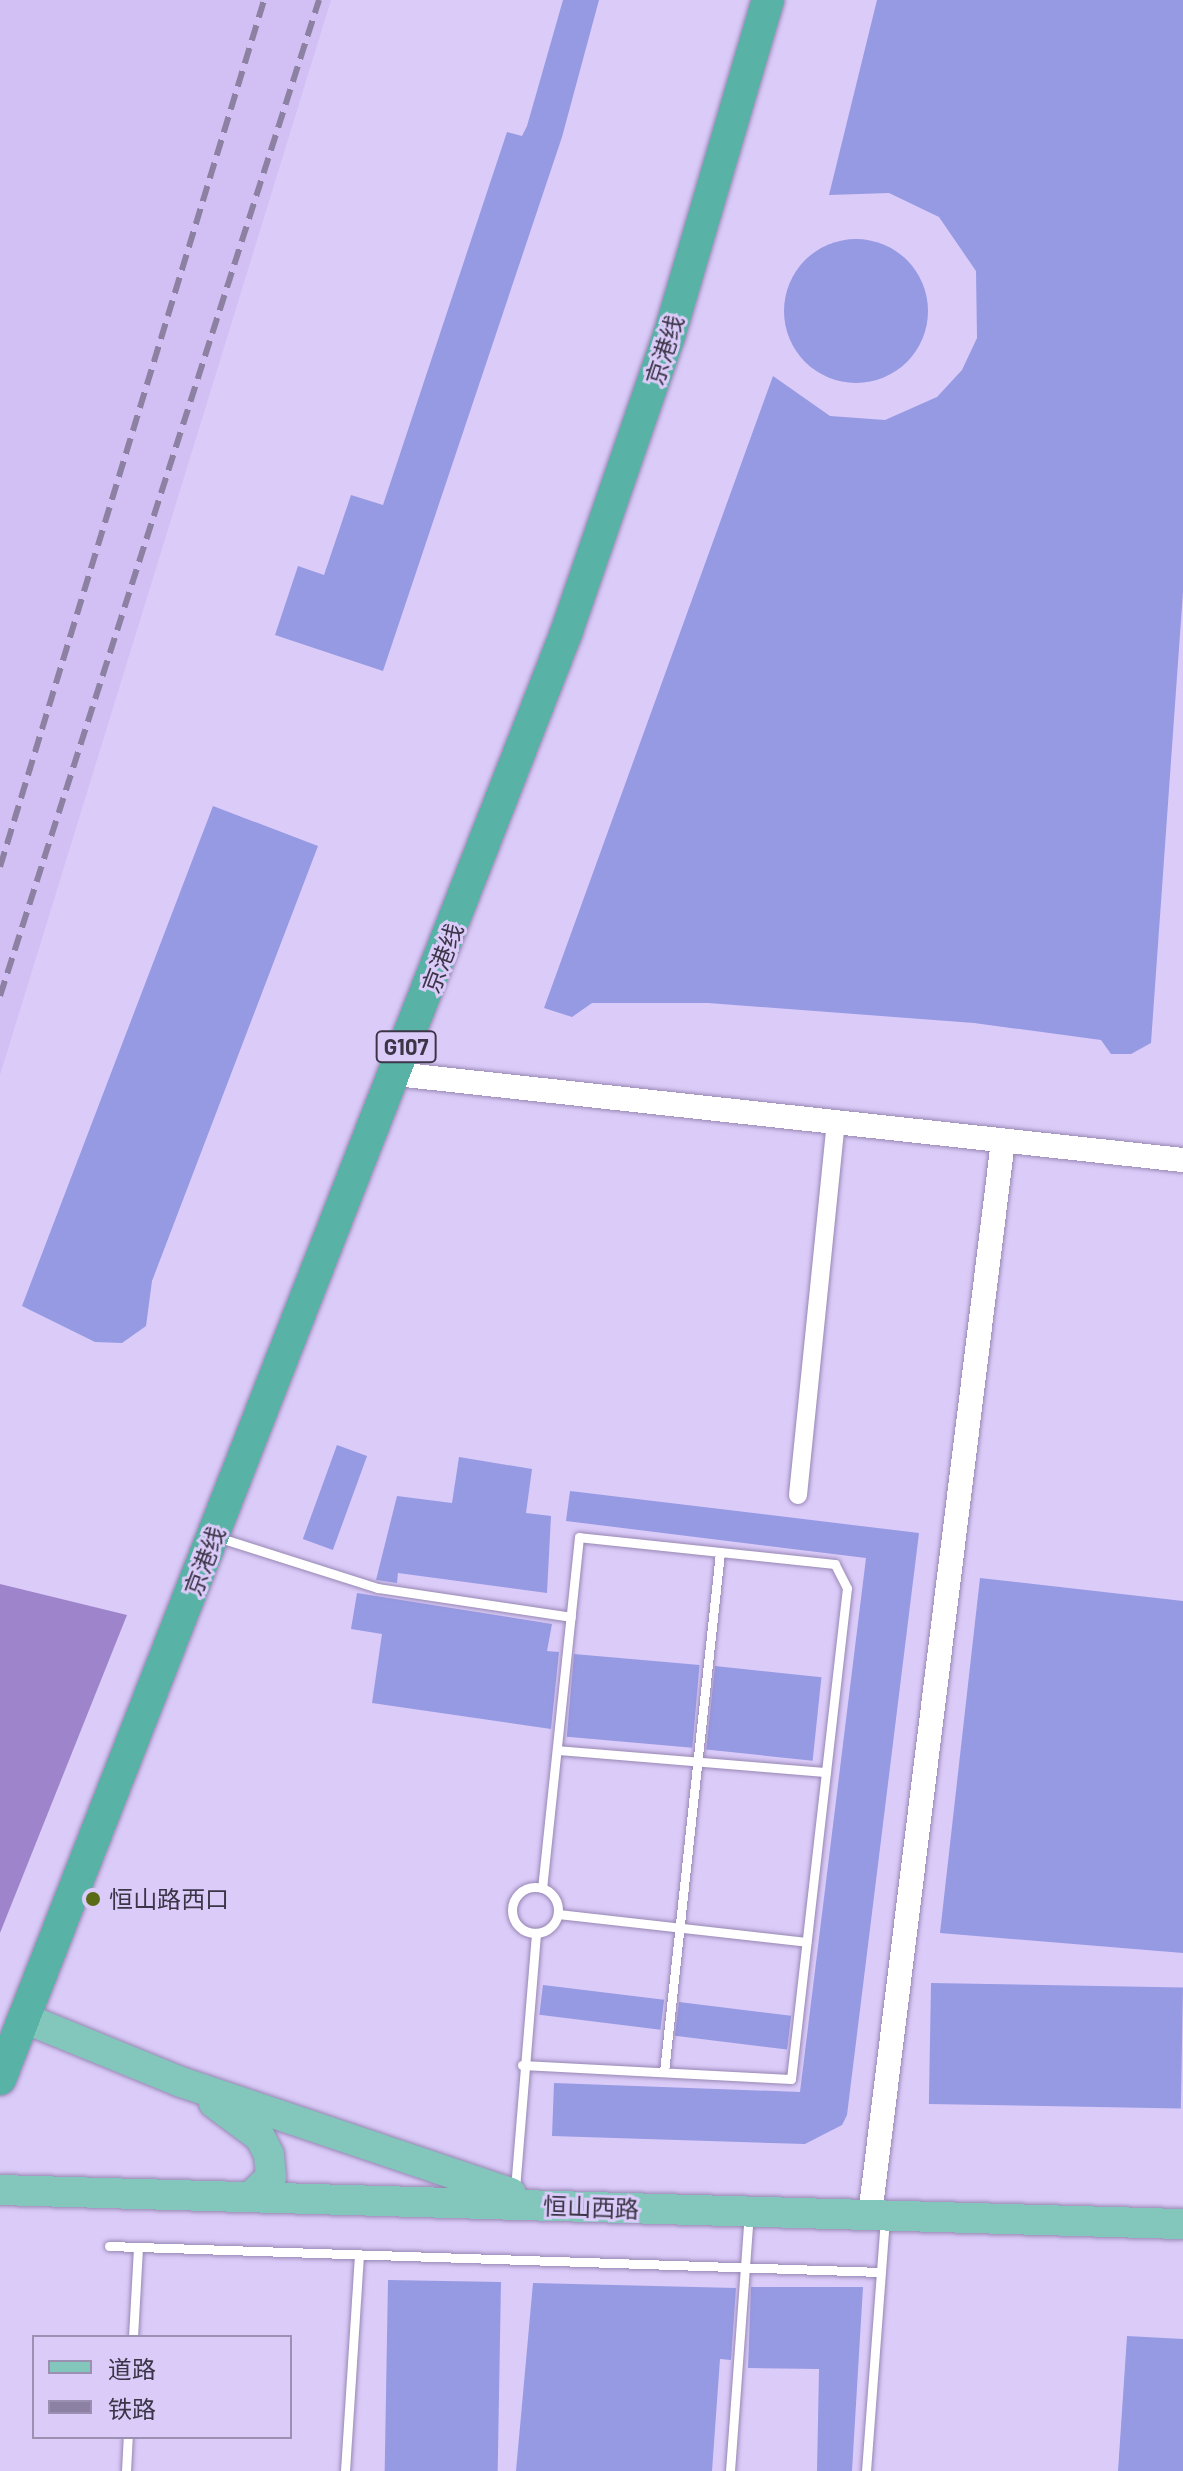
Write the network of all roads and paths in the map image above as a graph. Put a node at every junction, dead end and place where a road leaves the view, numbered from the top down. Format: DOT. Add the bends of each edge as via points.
graph roads {
  1 [pos="746,0"];
  2 [pos="768,0"];
  3 [pos="396,1074"];
  4 [pos="836,1122"];
  5 [pos="1003,1141"];
  6 [pos="1183,1160"];
  7 [pos="798,1495"];
  8 [pos="214,1536"];
  9 [pos="720,1552"];
  10 [pos="571,1617"];
  11 [pos="557,1750"];
  12 [pos="698,1762"];
  13 [pos="826,1772"];
  14 [pos="542,1888"];
  15 [pos="558,1914"];
  16 [pos="679,1928"];
  17 [pos="536,1933"];
  18 [pos="806,1942"];
  19 [pos="12,2020"];
  20 [pos="522,2065"];
  21 [pos="664,2072"];
  22 [pos="0,2079"];
  23 [pos="178,2081"];
  24 [pos="0,2190"];
  25 [pos="515,2193"];
  26 [pos="250,2197"];
  27 [pos="572,2206"];
  28 [pos="749,2211"];
  29 [pos="878,2215"];
  30 [pos="1183,2224"];
  31 [pos="109,2246"];
  32 [pos="138,2247"];
  33 [pos="359,2254"];
  34 [pos="745,2267"];
  35 [pos="881,2272"];
  36 [pos="133,2335"];
  37 [pos="128,2439"];
  38 [pos="126,2471"];
  39 [pos="345,2471"];
  40 [pos="730,2471"];
  41 [pos="866,2471"];
  1 -- 19 [label="highway, 京港线 / G107" via="649,329 546,626"];
  2 -- 3 [label="highway, 京港线 / G107" via="639,427"];
  3 -- 4 [label="street"];
  3 -- 8 [label="highway, 京港线 / G107"];
  4 -- 5 [label="street"];
  4 -- 7 [label="street"];
  5 -- 6 [label="street"];
  5 -- 29 [label="street"];
  8 -- 10 [label="lane" via="378,1588"];
  8 -- 19 [label="highway, 京港线 / G107"];
  9 -- 10 [label="lane" via="579,1537"];
  9 -- 12 [label="lane"];
  9 -- 13 [label="lane" via="835,1564 842,1574 847,1588"];
  10 -- 11 [label="lane"];
  11 -- 12 [label="lane"];
  11 -- 14 [label="lane"];
  12 -- 13 [label="lane"];
  12 -- 16 [label="lane"];
  13 -- 18 [label="lane"];
  14 -- 15 [label="lane" via="553,1895"];
  14 -- 17 [label="lane" via="522,1890 513,1903 518,1926"];
  15 -- 16 [label="lane"];
  15 -- 17 [label="lane"];
  16 -- 18 [label="lane"];
  16 -- 21 [label="lane"];
  17 -- 20 [label="lane"];
  18 -- 21 [label="lane" via="791,2079"];
  19 -- 22 [label="highway, 京港线 / G107"];
  19 -- 23 [label="main road"];
  20 -- 21 [label="lane"];
  20 -- 25 [label="lane"];
  23 -- 25 [label="main road"];
  23 -- 26 [label="main road" via="260,2137 271,2177"];
  24 -- 26 [label="main road, 恒山西路"];
  25 -- 27 [label="main road"];
  26 -- 27 [label="main road, 恒山西路"];
  27 -- 28 [label="main road, 恒山西路"];
  28 -- 29 [label="main road, 恒山西路"];
  28 -- 34 [label="lane"];
  29 -- 30 [label="main road, 恒山西路"];
  29 -- 35 [label="lane"];
  31 -- 32 [label="lane"];
  32 -- 33 [label="lane"];
  32 -- 36 [label="lane"];
  33 -- 34 [label="lane"];
  33 -- 39 [label="lane"];
  34 -- 35 [label="lane"];
  34 -- 40 [label="lane"];
  35 -- 41 [label="lane"];
  37 -- 38 [label="lane"];
}
